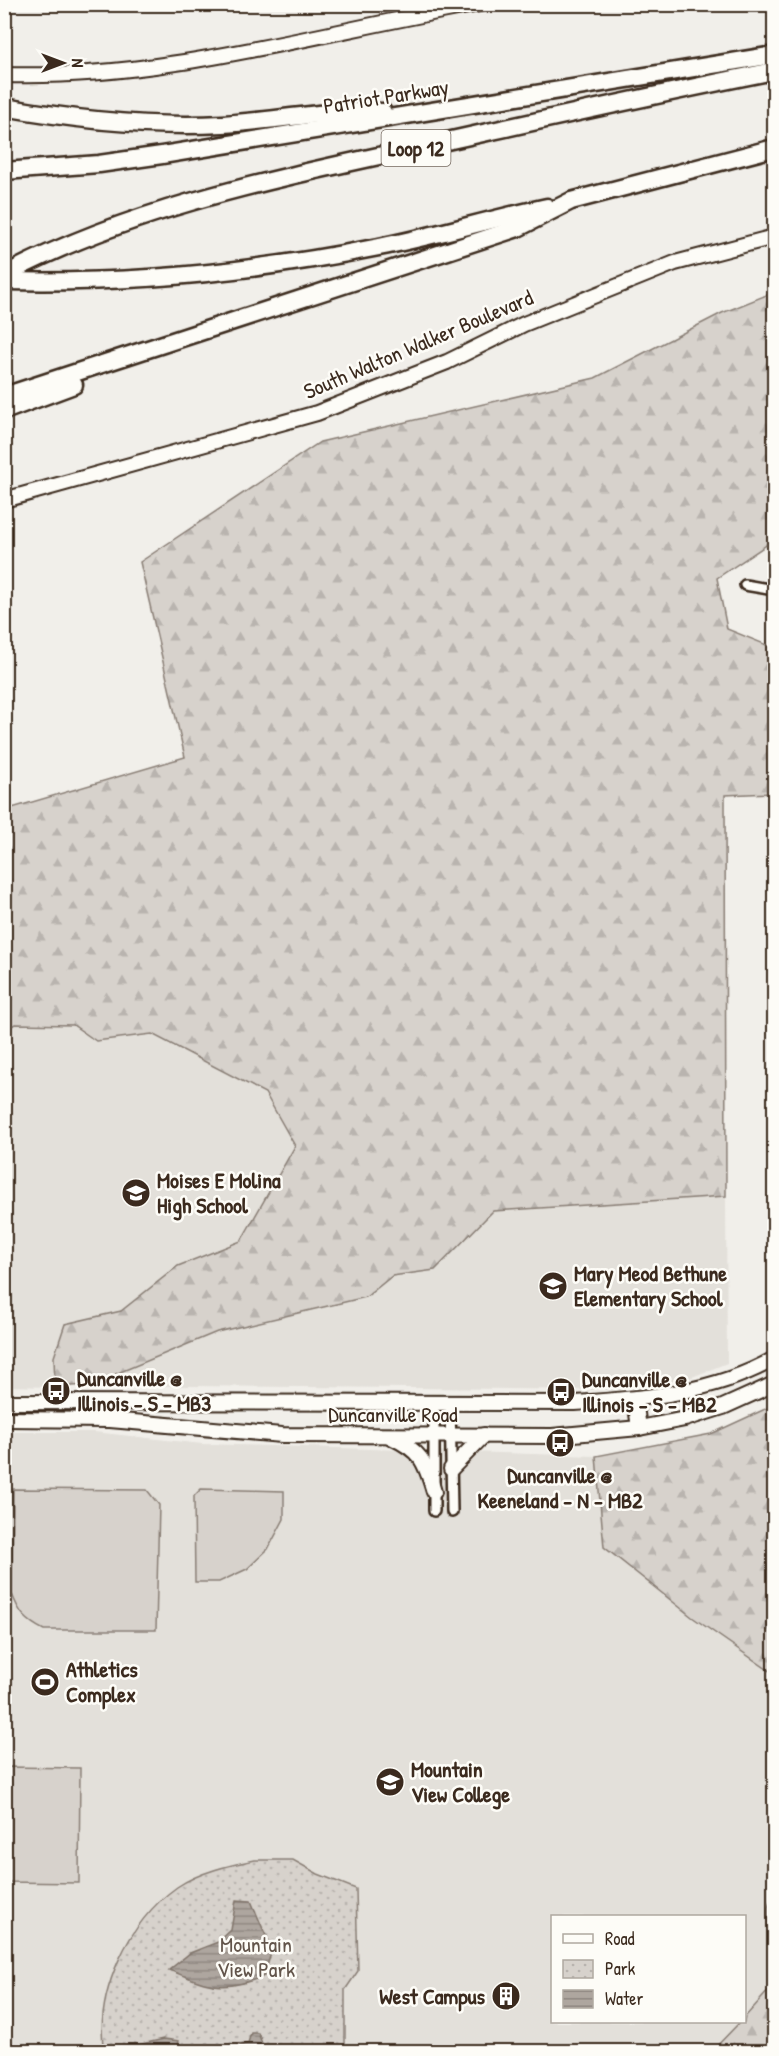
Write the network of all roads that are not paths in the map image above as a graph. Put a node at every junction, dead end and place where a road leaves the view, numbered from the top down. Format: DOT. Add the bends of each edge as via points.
graph roads {
  1 [pos="480,4"];
  2 [pos="774,55"];
  3 [pos="774,71"];
  4 [pos="4,75"];
  5 [pos="4,107"];
  6 [pos="414,114"];
  7 [pos="774,148"];
  8 [pos="4,171"];
  9 [pos="571,201"];
  10 [pos="774,237"];
  11 [pos="4,275"];
  12 [pos="4,281"];
  13 [pos="208,330"];
  14 [pos="4,396"];
  15 [pos="4,411"];
  16 [pos="4,500"];
  17 [pos="745,585"];
  18 [pos="774,590"];
  19 [pos="774,1359"];
  20 [pos="774,1384"];
  21 [pos="635,1400"];
  22 [pos="450,1401"];
  23 [pos="4,1402"];
  24 [pos="434,1402"];
  25 [pos="4,1419"];
  26 [pos="639,1428"];
  27 [pos="386,1434"];
  28 [pos="434,1435"];
  29 [pos="450,1435"];
  30 [pos="484,1435"];
  31 [pos="451,1469"];
  32 [pos="434,1492"];
  33 [pos="434,1511"];
  34 [pos="452,1512"];
  1 -- 4 [label="main road" via="168,65 43,76"];
  2 -- 6 [label="highway, Patriot Parkway"];
  3 -- 11 [label="highway, Loop 12" via="626,100 260,183 164,210"];
  5 -- 6 [label="highway" via="79,119 160,125 226,123 352,110"];
  6 -- 8 [label="highway, Patriot Parkway" via="99,164"];
  7 -- 9 [label="highway"];
  9 -- 12 [label="highway" via="380,247 250,269 124,281"];
  9 -- 13 [label="highway" via="518,228"];
  10 -- 16 [label="main road, South Walton Walker Boulevard" via="664,267 524,324 447,362 317,413"];
  13 -- 14 [label="highway"];
  13 -- 15 [label="highway" via="154,357"];
  17 -- 18 [label="street"];
  19 -- 21 [label="main road, Duncanville Road" via="694,1389"];
  20 -- 26 [label="main road, Duncanville Road" via="723,1407"];
  21 -- 22 [label="main road, Duncanville Road"];
  21 -- 26 [label="main road"];
  22 -- 24 [label="main road, Duncanville Road"];
  22 -- 29 [label="street"];
  23 -- 24 [label="main road, Duncanville Road"];
  24 -- 28 [label="street"];
  25 -- 27 [label="main road, Duncanville Road" via="110,1420 254,1434"];
  26 -- 30 [label="main road, Duncanville Road" via="552,1436"];
  27 -- 28 [label="main road, Duncanville Road"];
  27 -- 32 [label="main road" via="413,1447 427,1466"];
  28 -- 29 [label="main road, Duncanville Road"];
  28 -- 32 [label="street"];
  29 -- 30 [label="main road, Duncanville Road"];
  29 -- 31 [label="street"];
  30 -- 31 [label="main road"];
  31 -- 34 [label="street"];
  32 -- 33 [label="street"];
}
